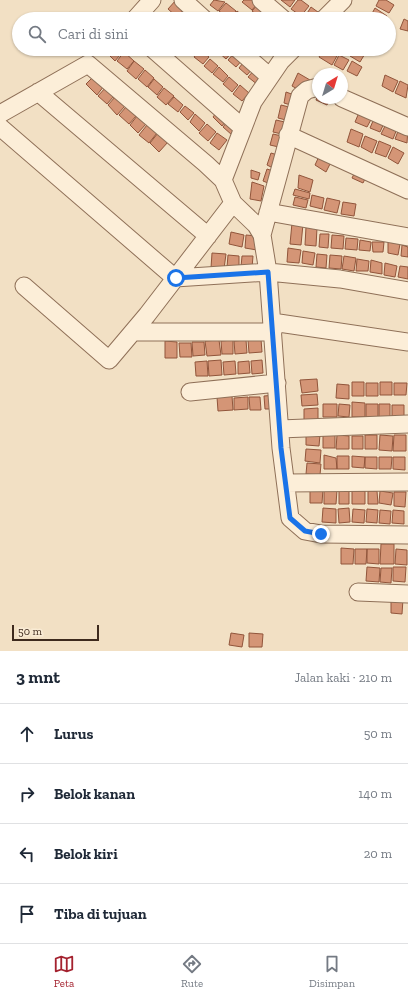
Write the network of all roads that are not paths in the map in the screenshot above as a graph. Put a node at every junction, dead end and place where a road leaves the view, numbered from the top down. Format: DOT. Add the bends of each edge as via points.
graph roads {
  1 [pos="152,0"];
  2 [pos="183,0"];
  3 [pos="261,0"];
  4 [pos="343,0"];
  5 [pos="142,12"];
  6 [pos="196,12"];
  7 [pos="275,12"];
  8 [pos="331,12"];
  9 [pos="161,56"];
  10 [pos="246,56"];
  11 [pos="286,56"];
  12 [pos="270,77"];
  13 [pos="312,89"];
  14 [pos="38,92"];
  15 [pos="348,101"];
  16 [pos="0,114"];
  17 [pos="0,127"];
  18 [pos="408,127"];
  19 [pos="243,128"];
  20 [pos="288,135"];
  21 [pos="223,180"];
  22 [pos="408,190"];
  23 [pos="233,203"];
  24 [pos="268,212"];
  25 [pos="262,235"];
  26 [pos="208,236"];
  27 [pos="408,237"];
  28 [pos="268,272"];
  29 [pos="176,278"];
  30 [pos="24,286"];
  31 [pos="408,291"];
  32 [pos="272,327"];
  33 [pos="133,332"];
  34 [pos="408,342"];
  35 [pos="277,383"];
  36 [pos="190,392"];
  37 [pos="408,424"];
  38 [pos="280,429"];
  39 [pos="408,482"];
  40 [pos="286,483"];
  41 [pos="408,536"];
  42 [pos="358,592"];
  43 [pos="408,594"];
  1 -- 5 [label="street"];
  2 -- 6 [label="street"];
  3 -- 7 [label="street"];
  4 -- 8 [label="street"];
  9 -- 19 [label="street"];
  10 -- 12 [label="street"];
  11 -- 12 [label="street"];
  12 -- 19 [label="street" via="253,102"];
  13 -- 20 [label="street" via="300,96"];
  14 -- 16 [label="street"];
  14 -- 21 [label="street" via="88,64"];
  14 -- 26 [label="street"];
  15 -- 18 [label="street"];
  17 -- 29 [label="street"];
  19 -- 21 [label="street"];
  20 -- 22 [label="street"];
  20 -- 24 [label="street"];
  21 -- 23 [label="street"];
  23 -- 25 [label="street" via="256,225"];
  23 -- 26 [label="street"];
  24 -- 25 [label="street"];
  24 -- 27 [label="street"];
  25 -- 28 [label="street"];
  26 -- 29 [label="street"];
  28 -- 29 [label="street"];
  28 -- 31 [label="street" via="340,279"];
  28 -- 32 [label="street"];
  29 -- 33 [label="street"];
  30 -- 33 [label="street" via="109,360"];
  32 -- 33 [label="street"];
  32 -- 34 [label="street"];
  32 -- 35 [label="street"];
  35 -- 36 [label="street"];
  35 -- 38 [label="street"];
  37 -- 38 [label="street"];
  38 -- 40 [label="street"];
  39 -- 40 [label="street"];
  40 -- 41 [label="street" via="290,518 305,531 321,534"];
  42 -- 43 [label="street"];
}
